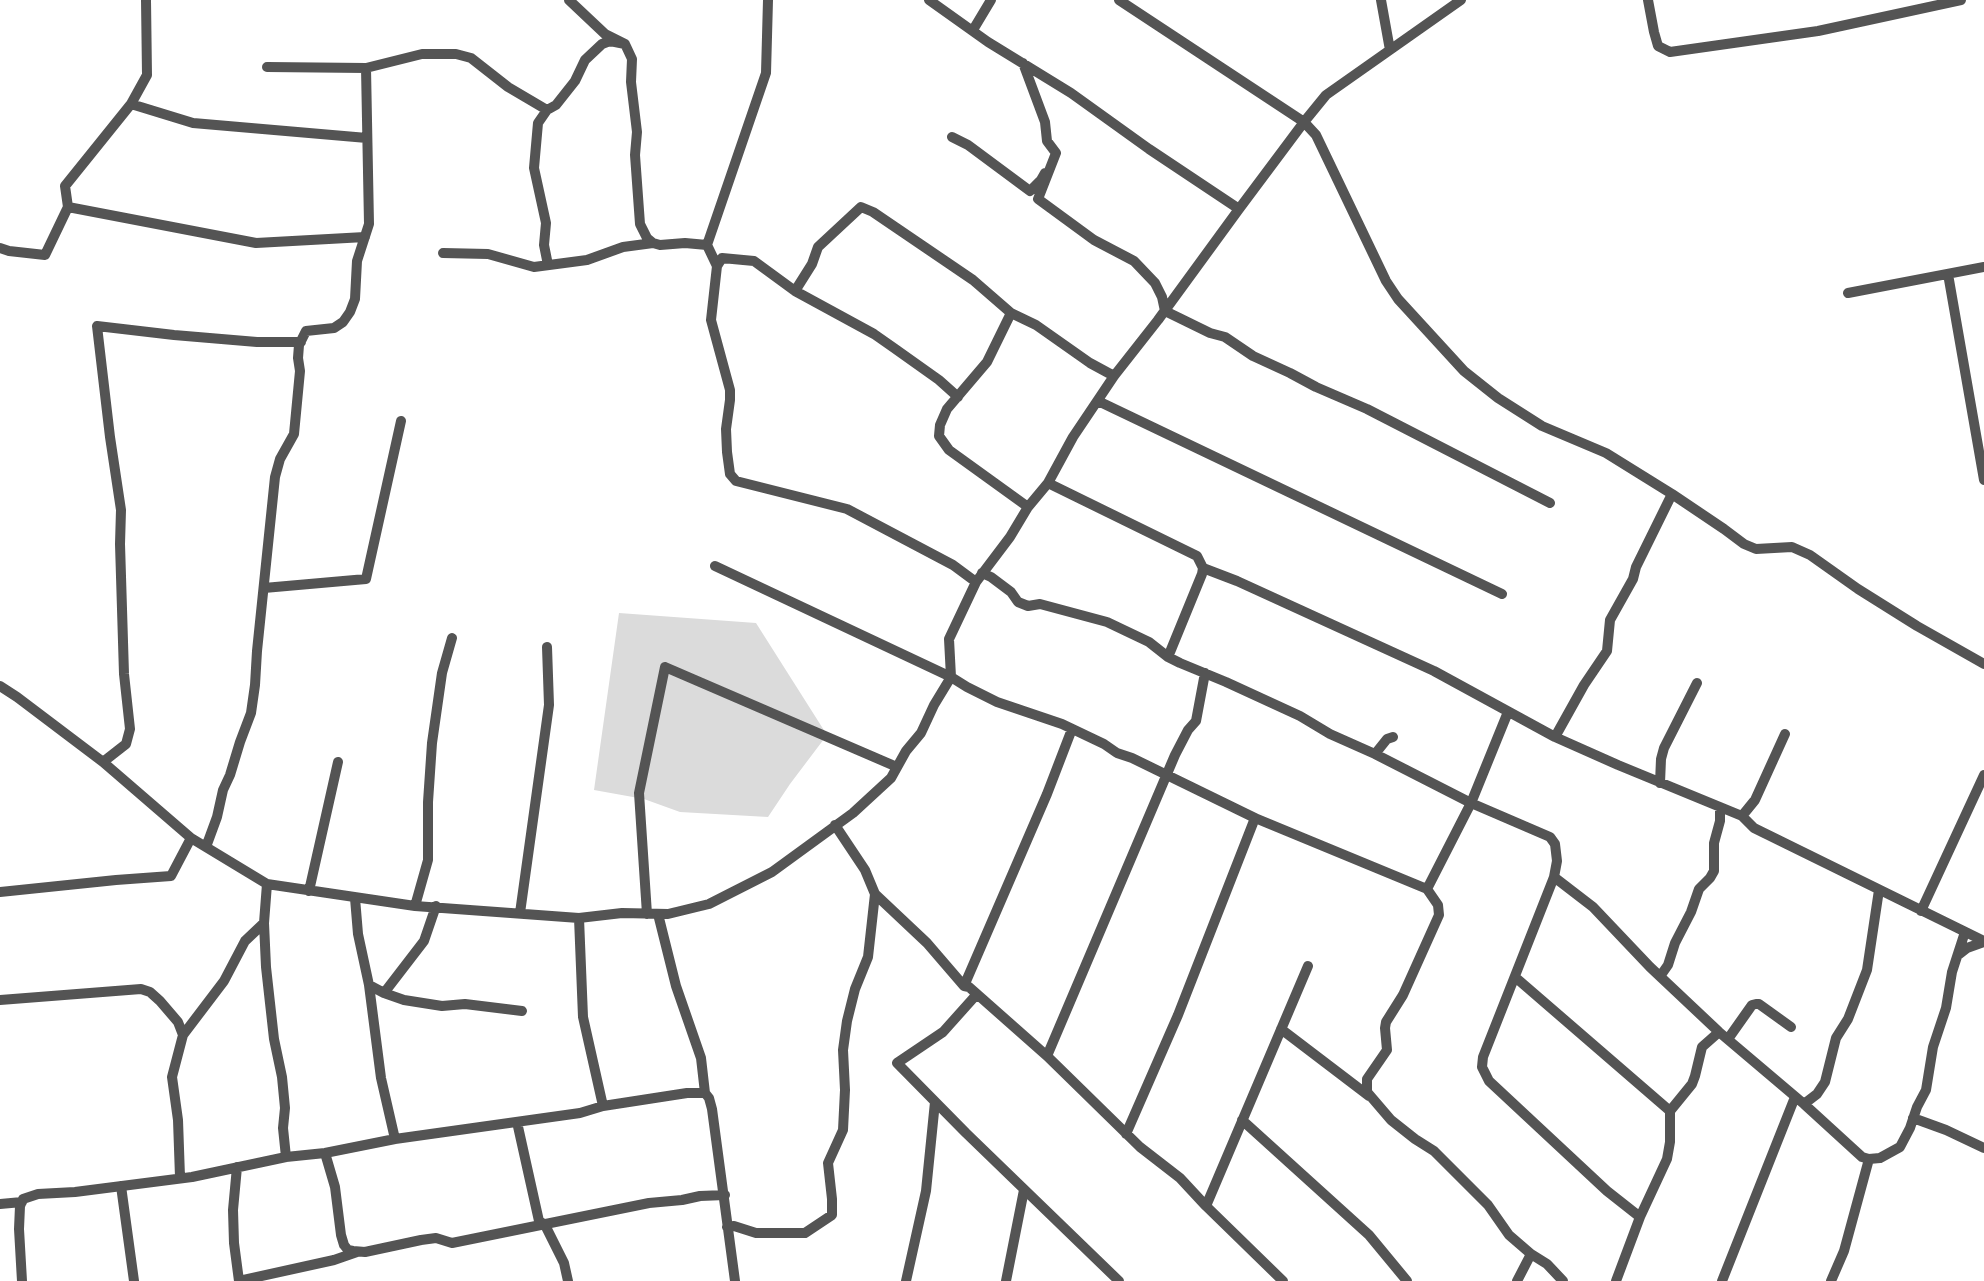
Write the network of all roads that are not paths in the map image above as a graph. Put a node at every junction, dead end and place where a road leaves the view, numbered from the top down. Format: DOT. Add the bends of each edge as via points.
graph roads {
  1 [pos="146,0"];
  2 [pos="569,0"];
  3 [pos="768,0"];
  4 [pos="929,0"];
  5 [pos="990,0"];
  6 [pos="1119,0"];
  7 [pos="1381,0"];
  8 [pos="1461,0"];
  9 [pos="1648,0"];
  10 [pos="1961,0"];
  11 [pos="973,30"];
  12 [pos="625,44"];
  13 [pos="1390,50"];
  14 [pos="1023,64"];
  15 [pos="267,67"];
  16 [pos="366,68"];
  17 [pos="132,104"];
  18 [pos="547,110"];
  19 [pos="1304,122"];
  20 [pos="952,137"];
  21 [pos="367,138"];
  22 [pos="1056,153"];
  23 [pos="68,207"];
  24 [pos="1239,209"];
  25 [pos="365,237"];
  26 [pos="653,243"];
  27 [pos="707,245"];
  28 [pos="0,248"];
  29 [pos="443,253"];
  30 [pos="548,266"];
  31 [pos="717,266"];
  32 [pos="1984,268"];
  33 [pos="1948,274"];
  34 [pos="795,291"];
  35 [pos="1848,293"];
  36 [pos="1165,311"];
  37 [pos="1011,314"];
  38 [pos="301,342"];
  39 [pos="1114,376"];
  40 [pos="958,396"];
  41 [pos="1098,400"];
  42 [pos="401,421"];
  43 [pos="1984,480"];
  44 [pos="1048,483"];
  45 [pos="1672,494"];
  46 [pos="1550,503"];
  47 [pos="1028,507"];
  48 [pos="715,566"];
  49 [pos="1203,568"];
  50 [pos="979,578"];
  51 [pos="264,588"];
  52 [pos="1502,594"];
  53 [pos="452,638"];
  54 [pos="547,647"];
  55 [pos="1168,657"];
  56 [pos="1984,664"];
  57 [pos="1205,672"];
  58 [pos="951,677"];
  59 [pos="1697,684"];
  60 [pos="0,686"];
  61 [pos="1508,712"];
  62 [pos="1072,729"];
  63 [pos="1785,734"];
  64 [pos="1393,737"];
  65 [pos="1555,737"];
  66 [pos="1375,754"];
  67 [pos="104,762"];
  68 [pos="338,762"];
  69 [pos="897,767"];
  70 [pos="1167,775"];
  71 [pos="1984,775"];
  72 [pos="1660,783"];
  73 [pos="1471,803"];
  74 [pos="1720,808"];
  75 [pos="1742,816"];
  76 [pos="1255,818"];
  77 [pos="835,825"];
  78 [pos="191,838"];
  79 [pos="206,847"];
  80 [pos="1554,878"];
  81 [pos="267,884"];
  82 [pos="1426,889"];
  83 [pos="1879,890"];
  84 [pos="309,891"];
  85 [pos="0,892"];
  86 [pos="875,894"];
  87 [pos="355,898"];
  88 [pos="415,906"];
  89 [pos="436,906"];
  90 [pos="1921,910"];
  91 [pos="520,913"];
  92 [pos="647,914"];
  93 [pos="658,914"];
  94 [pos="579,918"];
  95 [pos="264,923"];
  96 [pos="1949,924"];
  97 [pos="1965,932"];
  98 [pos="1984,941"];
  99 [pos="1959,952"];
  100 [pos="1308,966"];
  101 [pos="1661,976"];
  102 [pos="1516,977"];
  103 [pos="368,986"];
  104 [pos="964,986"];
  105 [pos="384,993"];
  106 [pos="977,994"];
  107 [pos="0,1000"];
  108 [pos="522,1011"];
  109 [pos="1791,1027"];
  110 [pos="1281,1028"];
  111 [pos="1718,1032"];
  112 [pos="183,1035"];
  113 [pos="1728,1039"];
  114 [pos="1047,1056"];
  115 [pos="705,1093"];
  116 [pos="1369,1097"];
  117 [pos="1795,1097"];
  118 [pos="935,1102"];
  119 [pos="1804,1104"];
  120 [pos="603,1106"];
  121 [pos="1670,1111"];
  122 [pos="1913,1118"];
  123 [pos="1242,1120"];
  124 [pos="516,1122"];
  125 [pos="1126,1134"];
  126 [pos="395,1140"];
  127 [pos="1984,1148"];
  128 [pos="326,1153"];
  129 [pos="286,1157"];
  130 [pos="1869,1159"];
  131 [pos="237,1167"];
  132 [pos="180,1177"];
  133 [pos="121,1186"];
  134 [pos="1024,1190"];
  135 [pos="724,1195"];
  136 [pos="22,1202"];
  137 [pos="0,1204"];
  138 [pos="1206,1206"];
  139 [pos="1640,1217"];
  140 [pos="545,1225"];
  141 [pos="727,1227"];
  142 [pos="359,1252"];
  143 [pos="1531,1254"];
  144 [pos="22,1281"];
  145 [pos="134,1281"];
  146 [pos="568,1281"];
  147 [pos="735,1281"];
  148 [pos="906,1281"];
  149 [pos="1006,1281"];
  150 [pos="1119,1281"];
  151 [pos="1283,1281"];
  152 [pos="1407,1281"];
  153 [pos="1517,1281"];
  154 [pos="1563,1281"];
  155 [pos="1616,1281"];
  156 [pos="1722,1281"];
  157 [pos="1831,1281"];
  1 -- 17 [label="street" via="147,74"];
  2 -- 12 [label="street" via="605,34"];
  3 -- 27 [label="street" via="766,74"];
  4 -- 11 [label="street"];
  5 -- 11 [label="street"];
  6 -- 19 [label="street"];
  7 -- 13 [label="street"];
  8 -- 13 [label="street"];
  9 -- 10 [label="street" via="1658,46 1670,52 1818,31"];
  11 -- 14 [label="street"];
  12 -- 18 [label="street" via="610,41 602,44 585,60 575,81 556,105"];
  12 -- 26 [label="street" via="632,58 631,82 637,132 634,155 640,224"];
  13 -- 19 [label="street" via="1326,95"];
  14 -- 22 [label="street" via="1045,122 1047,141"];
  14 -- 24 [label="street" via="1071,92"];
  15 -- 16 [label="street"];
  16 -- 18 [label="street" via="422,54 463,56 471,58 508,88"];
  16 -- 21 [label="street"];
  17 -- 21 [label="street" via="193,123"];
  17 -- 23 [label="street" via="65,186"];
  18 -- 30 [label="street" via="538,123 534,168 546,223 544,245"];
  19 -- 24 [label="street"];
  19 -- 45 [label="street" via="1316,135 1386,281 1398,299 1464,371 1542,426 1606,453"];
  20 -- 22 [label="street" via="968,145 1030,191 1041,180"];
  21 -- 25 [label="street" via="369,224"];
  22 -- 36 [label="street" via="1038,199 1094,240 1134,261 1155,283"];
  23 -- 25 [label="street" via="256,243"];
  23 -- 28 [label="street" via="45,255"];
  24 -- 36 [label="street"];
  25 -- 38 [label="street" via="357,261 355,299 350,312 334,328 306,331"];
  26 -- 27 [label="street"];
  26 -- 30 [label="street" via="623,246 587,260"];
  27 -- 31 [label="street"];
  29 -- 30 [label="street" via="488,254 534,267"];
  31 -- 34 [label="street" via="722,258 754,261"];
  31 -- 50 [label="street" via="711,320 730,390 726,429 730,474 736,481 847,509"];
  32 -- 33 [label="street"];
  33 -- 35 [label="street"];
  33 -- 43 [label="street"];
  34 -- 37 [label="street" via="812,264 818,247 861,208 873,212 973,280"];
  34 -- 40 [label="street" via="874,334"];
  36 -- 39 [label="street"];
  36 -- 46 [label="street" via="1225,337 1253,356 1367,409"];
  37 -- 39 [label="street" via="1036,325"];
  37 -- 40 [label="street" via="987,362"];
  38 -- 51 [label="street" via="294,434 280,459 275,477"];
  38 -- 67 [label="street" via="258,342 97,326 121,510 124,674 130,729 126,744"];
  39 -- 41 [label="street"];
  40 -- 47 [label="street" via="940,425 939,436 943,444"];
  41 -- 44 [label="street"];
  41 -- 52 [label="street"];
  42 -- 51 [label="street" via="366,579"];
  44 -- 47 [label="street"];
  44 -- 49 [label="street" via="1197,556"];
  45 -- 56 [label="street" via="1744,544 1756,549 1792,546 1810,555 1858,589"];
  45 -- 65 [label="street" via="1633,579 1610,620 1607,651"];
  47 -- 50 [label="street"];
  48 -- 58 [label="street"];
  49 -- 55 [label="street"];
  49 -- 61 [label="street" via="1411,660"];
  50 -- 55 [label="street" via="991,577 1011,592 1018,602 1028,606 1040,604 1106,622 1150,642"];
  50 -- 58 [label="street" via="949,639"];
  51 -- 79 [label="street" via="251,713"];
  53 -- 88 [label="street" via="442,673 432,743 428,860"];
  54 -- 91 [label="street" via="549,705"];
  55 -- 57 [label="street"];
  57 -- 66 [label="street"];
  57 -- 70 [label="street" via="1196,721 1188,730"];
  58 -- 62 [label="street" via="997,702"];
  58 -- 69 [label="street"];
  59 -- 72 [label="street" via="1664,748"];
  60 -- 67 [label="street"];
  61 -- 65 [label="street"];
  61 -- 73 [label="street"];
  62 -- 70 [label="street"];
  62 -- 104 [label="street"];
  63 -- 75 [label="street" via="1755,800"];
  64 -- 66 [label="street" via="1386,739"];
  65 -- 72 [label="street"];
  66 -- 73 [label="street"];
  67 -- 78 [label="street"];
  68 -- 84 [label="street"];
  69 -- 77 [label="street" via="891,778"];
  69 -- 92 [label="street" via="665,667 639,793"];
  70 -- 76 [label="street"];
  70 -- 114 [label="street"];
  71 -- 90 [label="street"];
  72 -- 74 [label="street"];
  73 -- 80 [label="street" via="1550,837 1557,852"];
  73 -- 82 [label="street"];
  74 -- 75 [label="street"];
  74 -- 101 [label="street" via="1714,843 1714,871 1699,889"];
  75 -- 83 [label="street" via="1754,828"];
  76 -- 82 [label="street"];
  76 -- 125 [label="street" via="1178,1015"];
  77 -- 86 [label="street" via="865,870"];
  77 -- 93 [label="street" via="772,872 737,890 709,904"];
  78 -- 79 [label="street"];
  78 -- 85 [label="street" via="171,876"];
  79 -- 81 [label="street"];
  80 -- 101 [label="street" via="1593,907"];
  80 -- 102 [label="street"];
  81 -- 84 [label="street"];
  81 -- 95 [label="street"];
  82 -- 116 [label="street" via="1438,904 1439,915 1403,994 1386,1022 1387,1050 1367,1079"];
  83 -- 90 [label="street"];
  83 -- 119 [label="street" via="1867,970 1848,1019 1836,1038 1825,1082"];
  84 -- 87 [label="street"];
  86 -- 104 [label="street" via="927,943"];
  86 -- 141 [label="street" via="868,957 855,989 843,1050 842,1130 828,1163 832,1215 805,1233 756,1233"];
  87 -- 88 [label="street"];
  87 -- 103 [label="street"];
  88 -- 89 [label="street"];
  89 -- 91 [label="street"];
  89 -- 105 [label="street" via="424,942"];
  90 -- 96 [label="street"];
  91 -- 94 [label="street"];
  92 -- 93 [label="street"];
  92 -- 94 [label="street"];
  93 -- 115 [label="street" via="676,986 701,1058"];
  94 -- 120 [label="street" via="584,1016"];
  95 -- 112 [label="street" via="251,933 224,981"];
  95 -- 129 [label="street" via="271,1018 285,1108"];
  96 -- 97 [label="street"];
  96 -- 99 [label="street"];
  97 -- 98 [label="street"];
  97 -- 99 [label="street"];
  98 -- 99 [label="street"];
  99 -- 122 [label="street" via="1926,1090"];
  100 -- 110 [label="street"];
  101 -- 111 [label="street"];
  102 -- 121 [label="street"];
  102 -- 139 [label="street" via="1482,1057 1485,1076 1600,1184"];
  103 -- 105 [label="street"];
  103 -- 126 [label="street" via="381,1078"];
  104 -- 106 [label="street"];
  105 -- 108 [label="street" via="442,1006 465,1004"];
  106 -- 114 [label="street"];
  106 -- 118 [label="street" via="943,1032 897,1063"];
  107 -- 112 [label="street" via="140,989 150,992 160,1001 178,1022"];
  109 -- 113 [label="street" via="1756,1004"];
  110 -- 116 [label="street"];
  110 -- 123 [label="street"];
  111 -- 113 [label="street"];
  111 -- 121 [label="street" via="1702,1046 1692,1084"];
  112 -- 132 [label="street" via="172,1077 178,1120"];
  113 -- 117 [label="street"];
  114 -- 125 [label="street"];
  115 -- 120 [label="street"];
  115 -- 135 [label="street" via="712,1109"];
  116 -- 143 [label="street" via="1391,1120 1434,1151 1488,1205 1509,1235"];
  117 -- 119 [label="street"];
  117 -- 156 [label="street"];
  118 -- 134 [label="street"];
  118 -- 148 [label="street" via="926,1191"];
  119 -- 130 [label="street" via="1862,1157"];
  120 -- 124 [label="street" via="580,1113"];
  121 -- 139 [label="street" via="1667,1159"];
  122 -- 127 [label="street"];
  122 -- 130 [label="street" via="1900,1147 1880,1158"];
  123 -- 138 [label="street"];
  123 -- 152 [label="street" via="1369,1235"];
  124 -- 126 [label="street"];
  124 -- 140 [label="street" via="539,1220"];
  125 -- 138 [label="street" via="1180,1178"];
  126 -- 128 [label="street"];
  128 -- 129 [label="street"];
  128 -- 142 [label="street" via="344,1245 348,1250"];
  129 -- 131 [label="street"];
  130 -- 157 [label="street" via="1844,1251"];
  131 -- 132 [label="street" via="212,1174"];
  131 -- 142 [label="street" via="233,1210 239,1281"];
  132 -- 133 [label="street"];
  133 -- 136 [label="street" via="38,1194"];
  133 -- 145 [label="street"];
  134 -- 149 [label="street"];
  134 -- 150 [label="street"];
  135 -- 140 [label="street" via="649,1203"];
  135 -- 141 [label="street"];
  136 -- 137 [label="street"];
  136 -- 144 [label="street" via="19,1230"];
  138 -- 151 [label="street"];
  139 -- 155 [label="street"];
  140 -- 142 [label="street" via="452,1243 436,1238"];
  140 -- 146 [label="street" via="564,1263"];
  141 -- 147 [label="street"];
  143 -- 153 [label="street"];
  143 -- 154 [label="street" via="1547,1264"];
}
